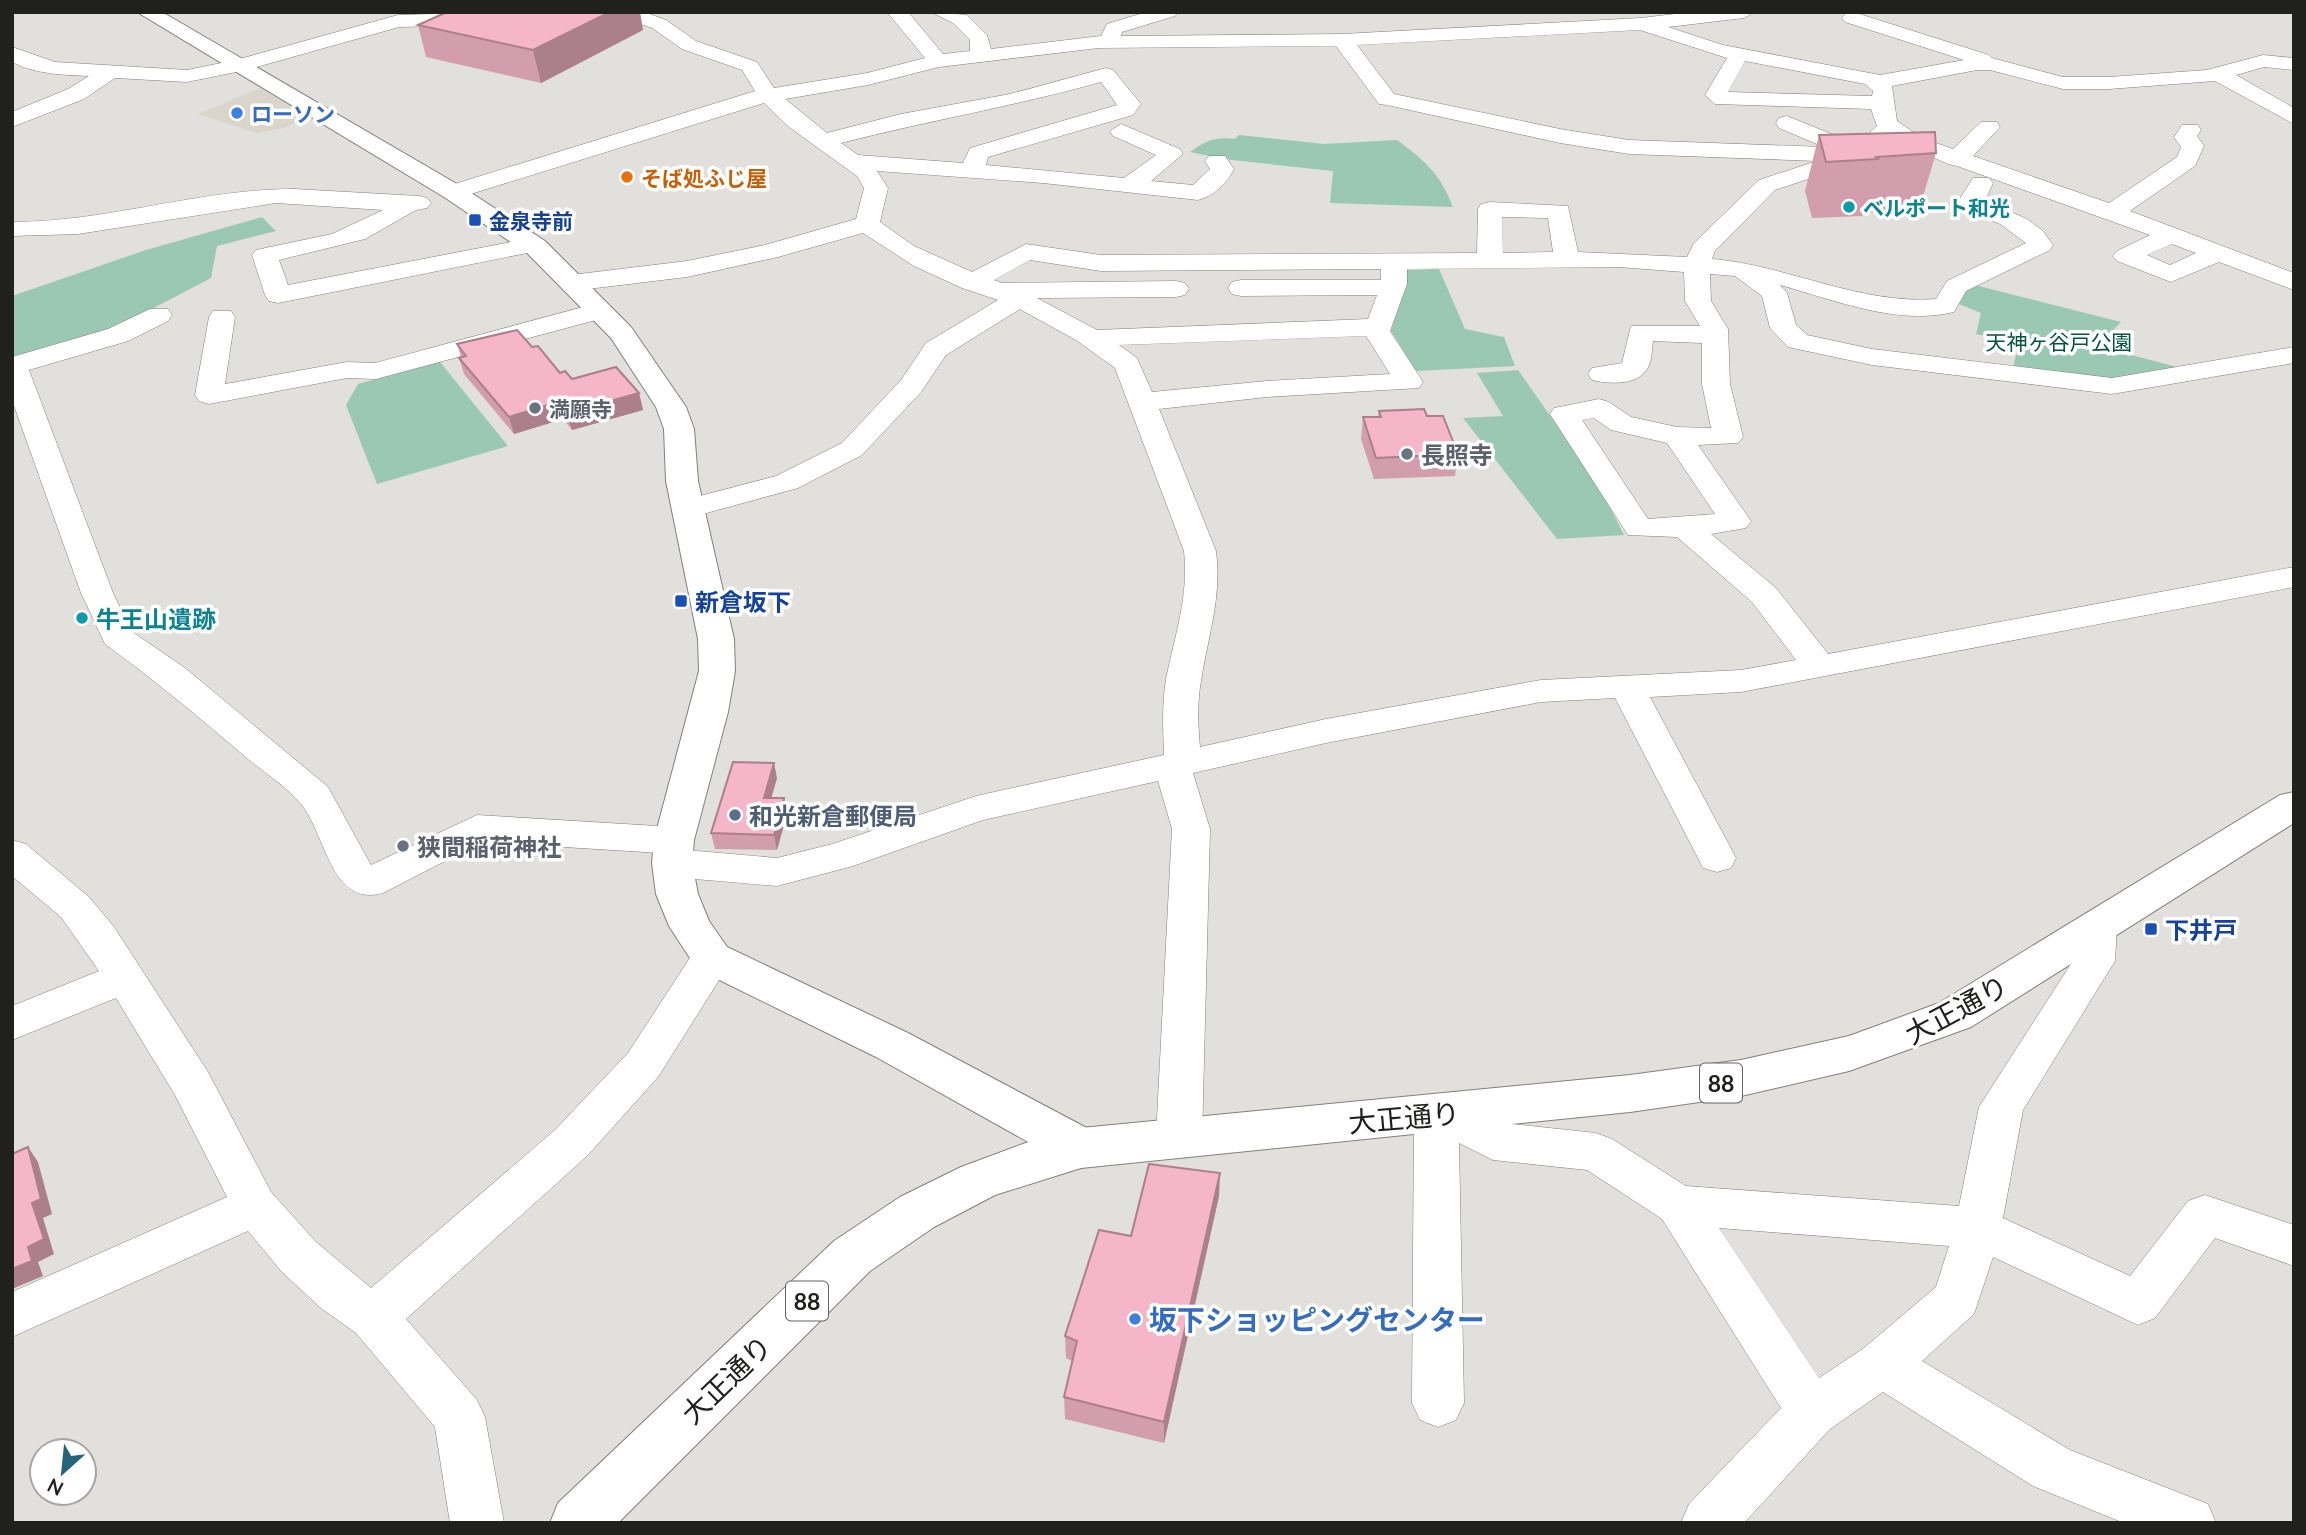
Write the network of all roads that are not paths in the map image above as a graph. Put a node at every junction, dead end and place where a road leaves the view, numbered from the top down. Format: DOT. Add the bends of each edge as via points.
graph roads {
  1 [pos="147,12"];
  2 [pos="501,12"];
  3 [pos="624,12"];
  4 [pos="933,12"];
  5 [pos="941,12"];
  6 [pos="1168,12"];
  7 [pos="1744,12"];
  8 [pos="1475,13"];
  9 [pos="899,15"];
  10 [pos="1131,16"];
  11 [pos="1413,17"];
  12 [pos="1632,18"];
  13 [pos="1852,18"];
  14 [pos="1388,22"];
  15 [pos="1502,29"];
  16 [pos="1342,40"];
  17 [pos="1108,41"];
  18 [pos="898,50"];
  19 [pos="12,53"];
  20 [pos="932,53"];
  21 [pos="1739,54"];
  22 [pos="981,55"];
  23 [pos="830,61"];
  24 [pos="1984,64"];
  25 [pos="2294,64"];
  26 [pos="37,65"];
  27 [pos="239,66"];
  28 [pos="111,71"];
  29 [pos="2217,73"];
  30 [pos="12,75"];
  31 [pos="845,84"];
  32 [pos="768,95"];
  33 [pos="1883,104"];
  34 [pos="2294,117"];
  35 [pos="12,120"];
  36 [pos="1787,123"];
  37 [pos="1989,127"];
  38 [pos="2190,130"];
  39 [pos="1121,131"];
  40 [pos="823,141"];
  41 [pos="1863,157"];
  42 [pos="1956,159"];
  43 [pos="1217,161"];
  44 [pos="853,162"];
  45 [pos="972,171"];
  46 [pos="1930,172"];
  47 [pos="1982,183"];
  48 [pos="2035,184"];
  49 [pos="1127,187"];
  50 [pos="455,194"];
  51 [pos="409,204"];
  52 [pos="2112,212"];
  53 [pos="867,224"];
  54 [pos="12,229"];
  55 [pos="2170,235"];
  56 [pos="532,245"];
  57 [pos="2215,254"];
  58 [pos="1566,258"];
  59 [pos="1490,260"];
  60 [pos="1696,265"];
  61 [pos="1747,272"];
  62 [pos="1393,275"];
  63 [pos="2287,276"];
  64 [pos="571,283"];
  65 [pos="2255,289"];
  66 [pos="993,291"];
  67 [pos="598,311"];
  68 [pos="159,315"];
  69 [pos="222,317"];
  70 [pos="1379,327"];
  71 [pos="1716,335"];
  72 [pos="1088,338"];
  73 [pos="2294,355"];
  74 [pos="13,366"];
  75 [pos="1602,373"];
  76 [pos="1142,402"];
  77 [pos="1677,436"];
  78 [pos="688,509"];
  79 [pos="1685,528"];
  80 [pos="2294,577"];
  81 [pos="1820,667"];
  82 [pos="1627,687"];
  83 [pos="1177,765"];
  84 [pos="2294,805"];
  85 [pos="673,851"];
  86 [pos="12,854"];
  87 [pos="1717,858"];
  88 [pos="2097,925"];
  89 [pos="712,958"];
  90 [pos="124,978"];
  91 [pos="12,1024"];
  92 [pos="1442,1114"];
  93 [pos="1179,1138"];
  94 [pos="1081,1148"];
  95 [pos="1678,1205"];
  96 [pos="254,1206"];
  97 [pos="1978,1228"];
  98 [pos="2294,1246"];
  99 [pos="12,1315"];
  100 [pos="373,1317"];
  101 [pos="1882,1364"];
  102 [pos="1438,1404"];
  103 [pos="1812,1412"];
  104 [pos="477,1523"];
  105 [pos="578,1523"];
  106 [pos="1708,1523"];
  107 [pos="2189,1523"];
  1 -- 27 [label="street"];
  2 -- 27 [label="street" via="480,19 398,21"];
  3 -- 32 [label="street" via="659,24 689,45 750,66"];
  4 -- 9 [label="street"];
  5 -- 22 [label="street" via="960,19 980,39"];
  6 -- 10 [label="street"];
  7 -- 12 [label="street"];
  8 -- 11 [label="street"];
  8 -- 15 [label="street"];
  9 -- 20 [label="street"];
  10 -- 17 [label="street" via="1114,28"];
  11 -- 14 [label="street"];
  12 -- 15 [label="street"];
  12 -- 21 [label="street" via="1695,44"];
  13 -- 24 [label="street" via="1982,59"];
  15 -- 16 [label="street"];
  16 -- 17 [label="street"];
  16 -- 41 [label="street" via="1387,99 1464,117 1629,147"];
  17 -- 22 [label="street"];
  18 -- 20 [label="street"];
  19 -- 26 [label="street"];
  20 -- 22 [label="street"];
  20 -- 31 [label="street"];
  21 -- 33 [label="street" via="1861,75"];
  21 -- 33 [label="street" via="1716,95 1723,99 1784,97"];
  23 -- 31 [label="street"];
  24 -- 29 [label="street" via="2063,83"];
  24 -- 33 [label="street"];
  25 -- 29 [label="street" via="2263,61"];
  26 -- 28 [label="street"];
  26 -- 30 [label="street"];
  27 -- 28 [label="street" via="187,76"];
  27 -- 50 [label="street"];
  28 -- 35 [label="street" via="76,94"];
  29 -- 34 [label="street"];
  31 -- 32 [label="street"];
  32 -- 40 [label="street"];
  32 -- 50 [label="street"];
  33 -- 41 [label="street"];
  33 -- 42 [label="street" via="1914,143"];
  36 -- 41 [label="street"];
  37 -- 42 [label="street"];
  38 -- 52 [label="street" via="2185,137 2193,146 2187,161"];
  39 -- 49 [label="street" via="1172,154"];
  40 -- 44 [label="street"];
  40 -- 45 [label="street" via="1012,100 1106,74 1130,104 1125,110 978,153"];
  41 -- 60 [label="street" via="1767,185 1703,248"];
  42 -- 48 [label="street"];
  43 -- 49 [label="street" via="1222,169 1218,177 1198,193"];
  44 -- 45 [label="street"];
  44 -- 53 [label="street" via="876,188"];
  45 -- 49 [label="street"];
  46 -- 47 [label="street"];
  47 -- 48 [label="street" via="2002,187"];
  47 -- 61 [label="street" via="1969,202 2012,220 2035,235 2041,245 1956,286 1945,306 1877,301"];
  48 -- 52 [label="street"];
  50 -- 51 [label="street"];
  50 -- 56 [label="street"];
  51 -- 54 [label="street" via="275,196 73,228"];
  51 -- 56 [label="street" via="383,223 346,240 265,255 278,295"];
  52 -- 55 [label="street"];
  53 -- 64 [label="street" via="687,269"];
  53 -- 66 [label="street" via="931,267"];
  55 -- 57 [label="street"];
  55 -- 57 [label="street" via="2126,256 2171,274"];
  56 -- 64 [label="street"];
  57 -- 63 [label="street"];
  58 -- 59 [label="street"];
  58 -- 59 [label="street" via="1559,211 1490,209"];
  58 -- 60 [label="street"];
  59 -- 62 [label="street"];
  60 -- 61 [label="street"];
  60 -- 71 [label="street" via="1698,302"];
  61 -- 73 [label="street" via="1774,293 1783,328 1798,341 1872,357 2112,386"];
  62 -- 66 [label="street"];
  62 -- 66 [label="street" via="1101,263 1026,252"];
  62 -- 70 [label="street"];
  63 -- 65 [label="street"];
  64 -- 67 [label="street"];
  66 -- 72 [label="street"];
  66 -- 78 [label="street" via="936,349 911,386 852,449 787,482"];
  67 -- 69 [label="street" via="376,370 347,370 209,395"];
  67 -- 78 [label="street" via="621,333 671,407 679,429"];
  68 -- 74 [label="street" via="118,335"];
  70 -- 72 [label="street"];
  70 -- 76 [label="street" via="1377,331 1409,382 1267,389"];
  71 -- 75 [label="street" via="1641,332 1635,367 1626,373"];
  71 -- 77 [label="street" via="1716,384 1728,437"];
  72 -- 76 [label="street" via="1127,364"];
  74 -- 85 [label="street" via="117,637 251,738 315,796 356,874 369,883 477,828"];
  76 -- 83 [label="street" via="1204,570 1198,628 1181,698"];
  77 -- 79 [label="street" via="1735,521"];
  77 -- 79 [label="street" via="1621,424 1599,408 1564,414 1639,528"];
  78 -- 85 [label="street" via="716,639 717,671"];
  79 -- 81 [label="street" via="1764,595"];
  80 -- 81 [label="street"];
  81 -- 82 [label="street" via="1741,681"];
  82 -- 83 [label="street" via="1541,691 1326,731"];
  82 -- 87 [label="street"];
  83 -- 85 [label="street" via="976,809 777,872"];
  83 -- 93 [label="street" via="1191,830"];
  84 -- 88 [label="street, 大正通り / 88"];
  85 -- 89 [label="street" via="677,894 690,926"];
  86 -- 90 [label="street" via="75,907"];
  88 -- 92 [label="street, 大正通り / 88" via="1955,1015 1854,1054 1707,1085"];
  88 -- 97 [label="street" via="2094,961 2001,1107"];
  89 -- 94 [label="street" via="892,1045"];
  89 -- 100 [label="street" via="643,1065 580,1133"];
  90 -- 91 [label="street"];
  90 -- 96 [label="street" via="192,1084"];
  92 -- 93 [label="street, 大正通り / 88"];
  92 -- 95 [label="street" via="1493,1141 1596,1152"];
  92 -- 102 [label="street"];
  93 -- 94 [label="street, 大正通り / 88"];
  94 -- 105 [label="street, 大正通り / 88" via="978,1181 917,1212 852,1256"];
  95 -- 97 [label="street"];
  95 -- 103 [label="street"];
  96 -- 99 [label="street"];
  96 -- 100 [label="street" via="299,1257 339,1294"];
  97 -- 98 [label="street" via="2138,1303 2205,1215"];
  97 -- 101 [label="street" via="1957,1299"];
  100 -- 104 [label="street" via="459,1417"];
  101 -- 103 [label="street"];
  101 -- 107 [label="street" via="2052,1468"];
  103 -- 106 [label="street"];
}
